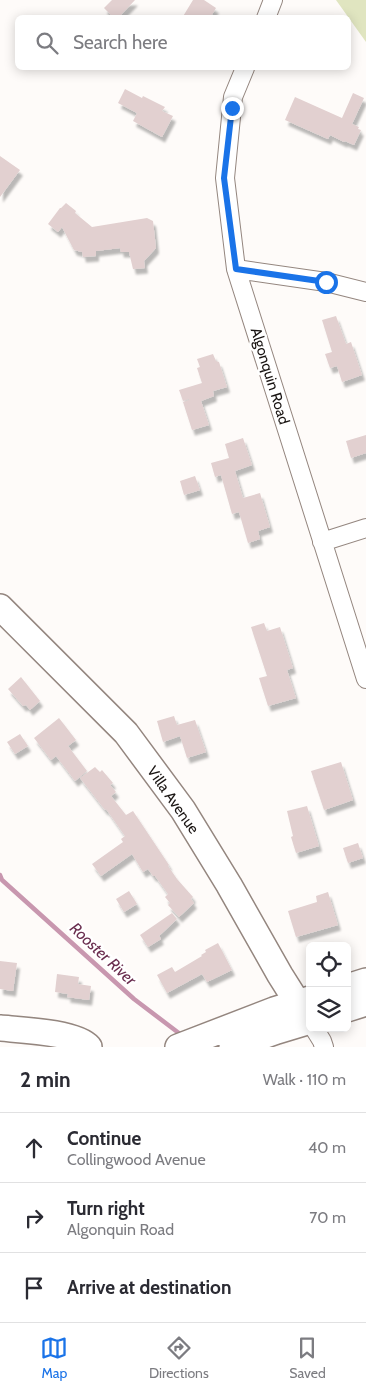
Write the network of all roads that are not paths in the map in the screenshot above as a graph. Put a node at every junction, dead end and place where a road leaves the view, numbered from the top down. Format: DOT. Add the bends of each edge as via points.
graph roads {
  1 [pos="273,0"];
  2 [pos="267,15"];
  3 [pos="245,70"];
  4 [pos="236,269"];
  5 [pos="366,292"];
  6 [pos="366,528"];
  7 [pos="322,542"];
  8 [pos="0,607"];
  9 [pos="366,679"];
  10 [pos="366,981"];
  11 [pos="351,986"];
  12 [pos="366,1003"];
  13 [pos="351,1008"];
  14 [pos="306,1012"];
  15 [pos="306,1013"];
  16 [pos="306,1014"];
  17 [pos="0,1028"];
  18 [pos="316,1032"];
  19 [pos="89,1047"];
  20 [pos="178,1047"];
  21 [pos="232,1047"];
  22 [pos="324,1047"];
  1 -- 2 [label="street"];
  3 -- 4 [label="street, Algonquin Road" via="233,97 224,178"];
  4 -- 5 [label="street" via="326,282"];
  4 -- 7 [label="street, Algonquin Road"];
  6 -- 7 [label="street"];
  7 -- 9 [label="street, Algonquin Road"];
  8 -- 14 [label="main road, Villa Avenue" via="126,733 183,810 280,975"];
  10 -- 11 [label="main road"];
  12 -- 13 [label="main road"];
  15 -- 20 [label="main road" via="202,1038"];
  16 -- 21 [label="main road" via="277,1031"];
  17 -- 19 [label="main road" via="56,1034 85,1042"];
  18 -- 22 [label="street"];
}
